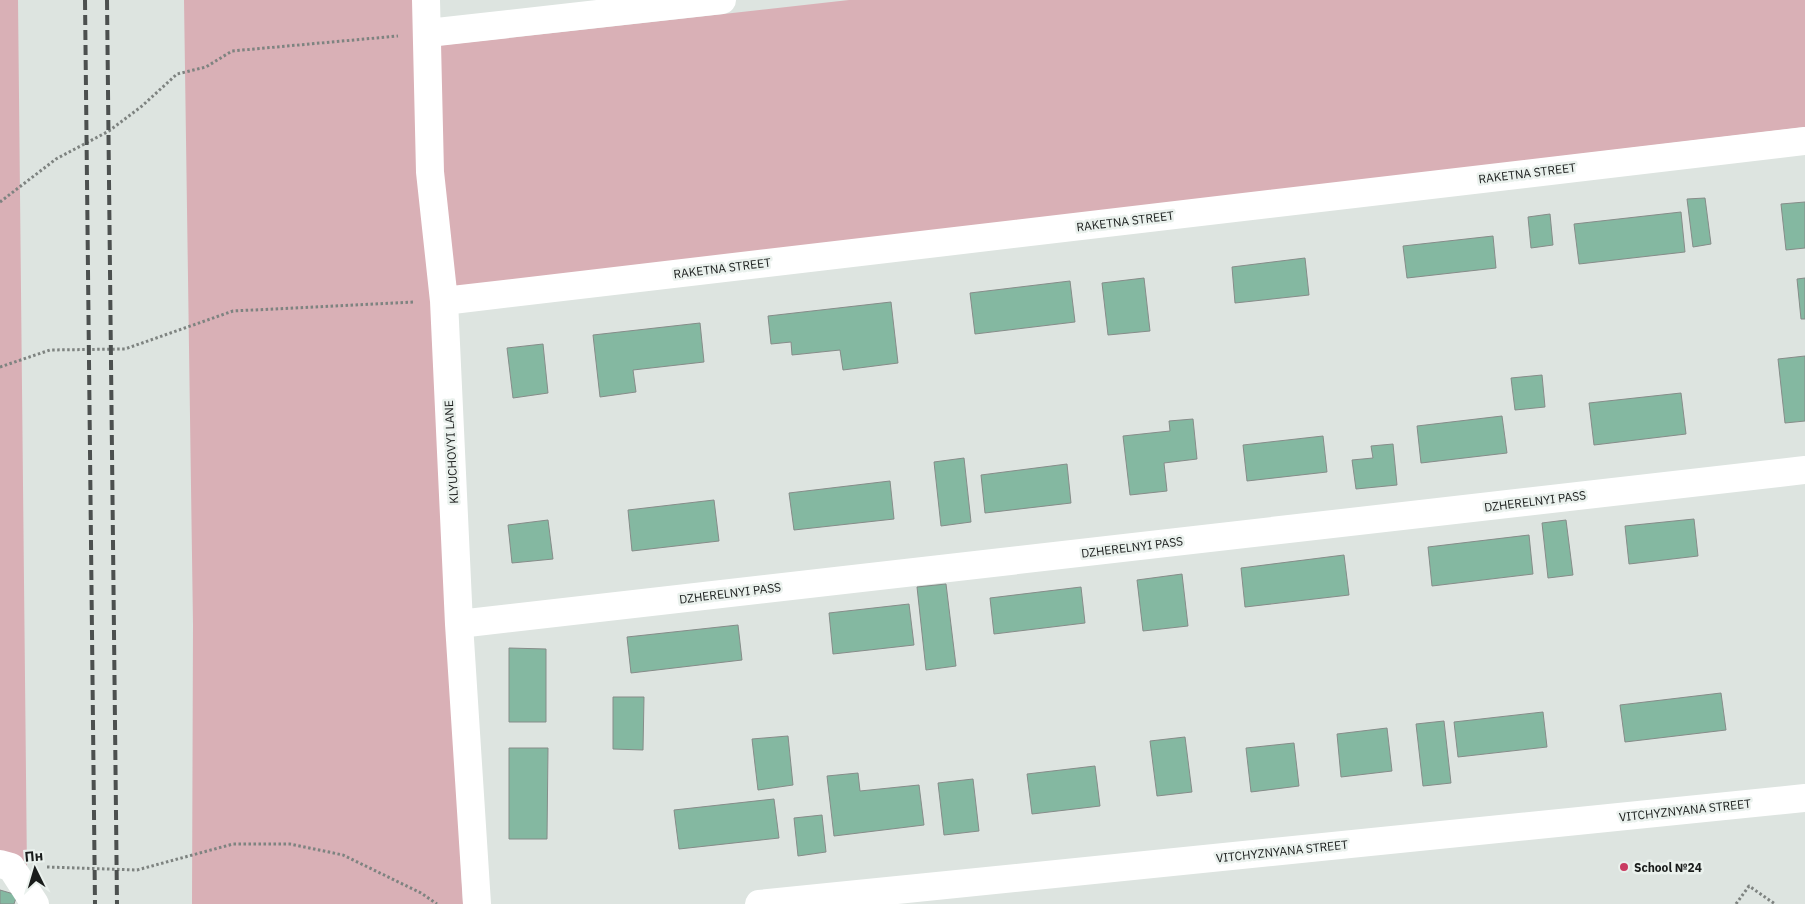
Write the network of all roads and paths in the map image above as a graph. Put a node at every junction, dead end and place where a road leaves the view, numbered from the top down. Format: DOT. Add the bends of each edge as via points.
graph roads {
  1 [pos="426,0"];
  2 [pos="722,0"];
  3 [pos="428,33"];
  4 [pos="1805,141"];
  5 [pos="0,202"];
  6 [pos="444,301"];
  7 [pos="0,367"];
  8 [pos="1805,470"];
  9 [pos="459,624"];
  10 [pos="1805,798"];
  11 [pos="6,865"];
  12 [pos="35,904"];
  13 [pos="437,904"];
  14 [pos="477,904"];
  15 [pos="759,904"];
  16 [pos="1736,904"];
  17 [pos="1775,904"];
  1 -- 3 [label="street, KLYUCHOVYI LANE"];
  2 -- 3 [label="street"];
  3 -- 5 [label="path" via="232,51 206,67 177,74 109,131 56,159"];
  3 -- 6 [label="street, KLYUCHOVYI LANE" via="430,172"];
  4 -- 6 [label="street, RAKETNA STREET"];
  6 -- 7 [label="path" via="233,311 125,349 50,350"];
  6 -- 9 [label="street, KLYUCHOVYI LANE"];
  8 -- 9 [label="street, DZHERELNYI PASS"];
  9 -- 14 [label="street, KLYUCHOVYI LANE"];
  10 -- 15 [label="street, VITCHYZNYANA STREET"];
  11 -- 12 [label="street"];
  11 -- 13 [label="path" via="138,870 233,844 290,844 343,855"];
  16 -- 17 [label="path" via="1749,886"];
}
